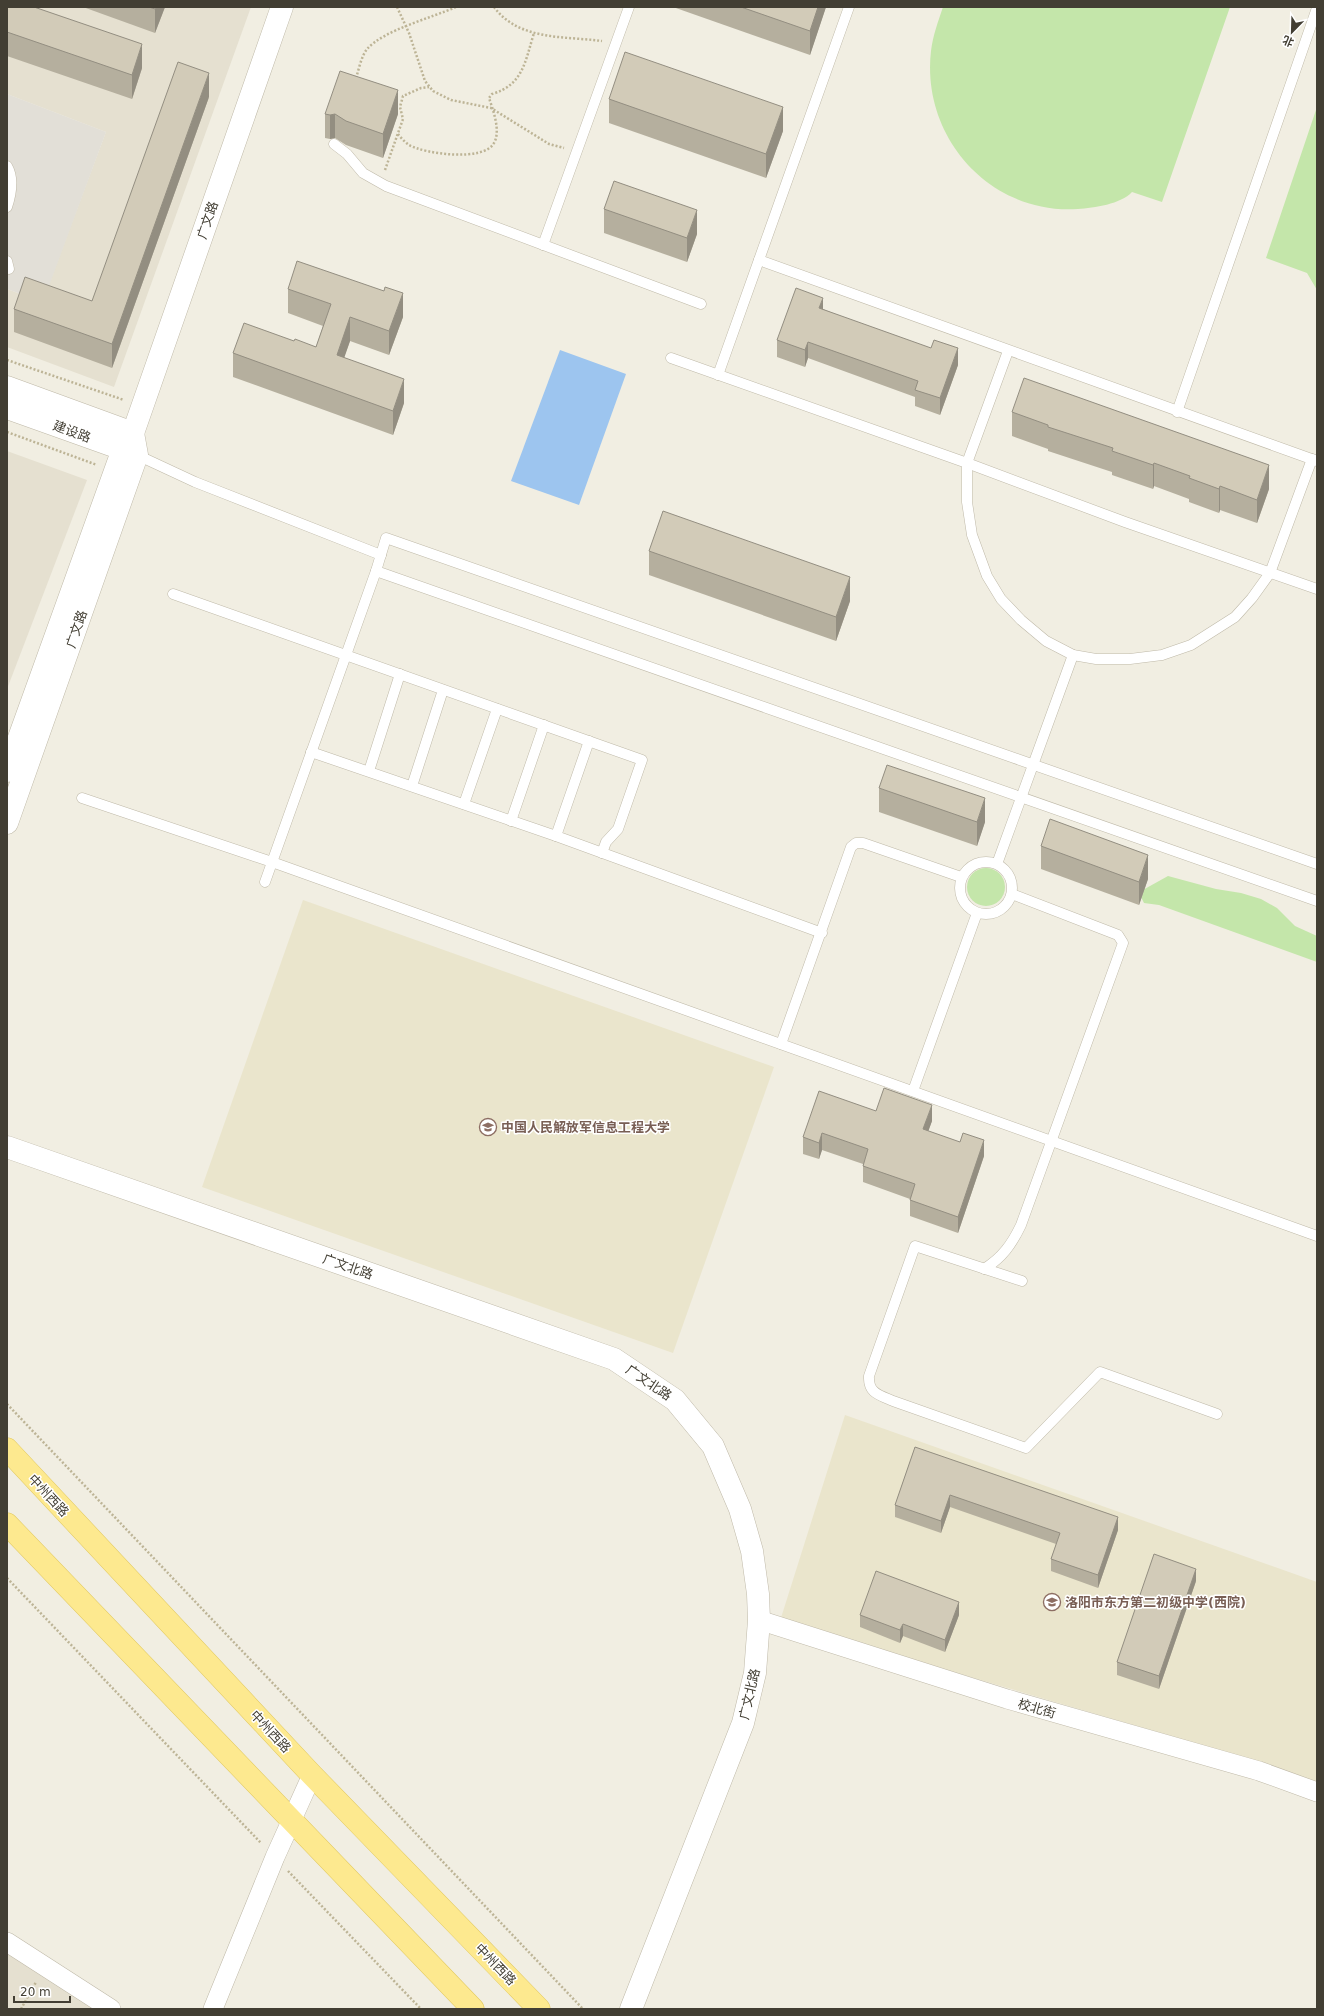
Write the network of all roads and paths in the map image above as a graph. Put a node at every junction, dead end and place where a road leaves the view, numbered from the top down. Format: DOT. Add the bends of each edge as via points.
graph roads {
  1 [pos="282,7"];
  2 [pos="397,7"];
  3 [pos="456,7"];
  4 [pos="494,7"];
  5 [pos="629,7"];
  6 [pos="849,7"];
  7 [pos="1317,8"];
  8 [pos="406,26"];
  9 [pos="534,33"];
  10 [pos="616,42"];
  11 [pos="353,84"];
  12 [pos="429,87"];
  13 [pos="491,108"];
  14 [pos="398,134"];
  15 [pos="334,144"];
  16 [pos="580,144"];
  17 [pos="7,166"];
  18 [pos="386,186"];
  19 [pos="7,207"];
  20 [pos="543,245"];
  21 [pos="759,260"];
  22 [pos="701,304"];
  23 [pos="1008,351"];
  24 [pos="671,358"];
  25 [pos="7,360"];
  26 [pos="718,375"];
  27 [pos="7,388"];
  28 [pos="141,406"];
  29 [pos="7,408"];
  30 [pos="1177,412"];
  31 [pos="7,432"];
  32 [pos="131,446"];
  33 [pos="1314,460"];
  34 [pos="967,464"];
  35 [pos="115,471"];
  36 [pos="382,554"];
  37 [pos="376,571"];
  38 [pos="1270,573"];
  39 [pos="1317,589"];
  40 [pos="173,594"];
  41 [pos="346,654"];
  42 [pos="1073,655"];
  43 [pos="400,674"];
  44 [pos="443,690"];
  45 [pos="497,709"];
  46 [pos="544,725"];
  47 [pos="589,741"];
  48 [pos="311,752"];
  49 [pos="1034,766"];
  50 [pos="7,771"];
  51 [pos="369,771"];
  52 [pos="412,786"];
  53 [pos="82,798"];
  54 [pos="1022,798"];
  55 [pos="464,804"];
  56 [pos="511,821"];
  57 [pos="7,823"];
  58 [pos="556,836"];
  59 [pos="602,853"];
  60 [pos="272,862"];
  61 [pos="997,864"];
  62 [pos="1317,864"];
  63 [pos="961,878"];
  64 [pos="265,882"];
  65 [pos="1012,894"];
  66 [pos="1317,901"];
  67 [pos="977,913"];
  68 [pos="822,933"];
  69 [pos="782,1044"];
  70 [pos="914,1091"];
  71 [pos="1052,1142"];
  72 [pos="7,1147"];
  73 [pos="1317,1236"];
  74 [pos="984,1269"];
  75 [pos="1022,1281"];
  76 [pos="7,1404"];
  77 [pos="1217,1414"];
  78 [pos="7,1449"];
  79 [pos="7,1524"];
  80 [pos="7,1578"];
  81 [pos="759,1620"];
  82 [pos="312,1775"];
  83 [pos="1317,1792"];
  84 [pos="293,1822"];
  85 [pos="275,1857"];
  86 [pos="7,1942"];
  87 [pos="44,1966"];
  88 [pos="21,2009"];
  89 [pos="111,2009"];
  90 [pos="213,2009"];
  91 [pos="421,2009"];
  92 [pos="473,2009"];
  93 [pos="539,2009"];
  94 [pos="584,2009"];
  95 [pos="631,2009"];
  1 -- 28 [label="street, 广文路"];
  2 -- 8 [label="path"];
  3 -- 8 [label="path"];
  4 -- 9 [label="path" via="511,23"];
  5 -- 10 [label="lane"];
  6 -- 21 [label="lane"];
  7 -- 30 [label="lane"];
  8 -- 11 [label="path" via="366,50"];
  8 -- 12 [label="path" via="420,62 424,81"];
  9 -- 10 [label="path"];
  9 -- 13 [label="path" via="521,74 503,91 492,94 489,98"];
  10 -- 16 [label="lane"];
  12 -- 13 [label="path" via="438,95 451,100"];
  12 -- 14 [label="path" via="403,96 400,107 403,119"];
  13 -- 14 [label="path" via="496,121 496,136 492,146 483,151 437,154 409,145"];
  13 -- 16 [label="path" via="549,144 567,148"];
  14 -- 18 [label="path" via="383,174 382,180"];
  15 -- 18 [label="lane" via="347,154 363,173"];
  16 -- 20 [label="lane"];
  17 -- 19 [label="lane" via="11,180"];
  18 -- 20 [label="lane"];
  20 -- 22 [label="lane"];
  21 -- 23 [label="lane"];
  21 -- 26 [label="lane"];
  23 -- 30 [label="lane"];
  23 -- 34 [label="lane"];
  24 -- 26 [label="lane"];
  25 -- 28 [label="path"];
  26 -- 34 [label="lane"];
  27 -- 32 [label="street, 建设路"];
  28 -- 32 [label="street, 广文路"];
  29 -- 32 [label="street, 建设路"];
  30 -- 33 [label="lane"];
  31 -- 35 [label="path"];
  32 -- 35 [label="street, 广文路"];
  32 -- 36 [label="lane" via="195,482"];
  32 -- 57 [label="street, 广文路"];
  33 -- 38 [label="lane"];
  34 -- 38 [label="lane"];
  34 -- 42 [label="lane" via="967,502 972,535 987,576 1001,599 1021,620 1046,641"];
  35 -- 50 [label="street, 广文路"];
  36 -- 37 [label="lane"];
  36 -- 49 [label="lane" via="386,538"];
  37 -- 41 [label="lane"];
  37 -- 54 [label="lane"];
  38 -- 39 [label="lane"];
  38 -- 42 [label="lane" via="1235,617 1191,645 1162,655 1130,659 1096,659"];
  40 -- 41 [label="lane"];
  41 -- 43 [label="lane"];
  41 -- 48 [label="lane"];
  42 -- 49 [label="lane"];
  43 -- 44 [label="lane"];
  43 -- 51 [label="lane"];
  44 -- 45 [label="lane"];
  44 -- 52 [label="lane"];
  45 -- 46 [label="lane"];
  45 -- 55 [label="lane"];
  46 -- 47 [label="lane"];
  46 -- 56 [label="lane"];
  47 -- 58 [label="lane"];
  47 -- 59 [label="lane" via="642,760 618,829 606,842"];
  48 -- 51 [label="lane"];
  48 -- 60 [label="lane"];
  49 -- 54 [label="lane"];
  49 -- 62 [label="lane"];
  51 -- 52 [label="lane"];
  52 -- 55 [label="lane"];
  53 -- 60 [label="lane"];
  54 -- 61 [label="lane"];
  54 -- 66 [label="lane"];
  55 -- 56 [label="lane"];
  56 -- 58 [label="lane"];
  58 -- 59 [label="lane"];
  59 -- 68 [label="lane"];
  60 -- 64 [label="lane"];
  60 -- 69 [label="lane"];
  61 -- 63 [label="lane" via="989,861 980,862 969,868"];
  61 -- 65 [label="lane" via="1010,876"];
  63 -- 67 [label="lane" via="960,894 963,902"];
  63 -- 68 [label="lane" via="863,843 856,843 852,847"];
  65 -- 67 [label="lane" via="1009,902 995,913"];
  65 -- 71 [label="lane" via="1118,936 1123,943"];
  67 -- 70 [label="lane"];
  68 -- 69 [label="lane"];
  69 -- 70 [label="lane"];
  70 -- 71 [label="lane"];
  71 -- 73 [label="lane"];
  71 -- 74 [label="lane" via="1013,1242 995,1262"];
  72 -- 81 [label="street, 广文北路" via="614,1359 675,1400 713,1446 740,1509 752,1551"];
  74 -- 75 [label="lane"];
  74 -- 77 [label="lane" via="915,1246 869,1376 870,1388 874,1393 1026,1448 1100,1372"];
  76 -- 94 [label="path"];
  78 -- 82 [label="main road, 中州西路"];
  79 -- 84 [label="main road"];
  80 -- 85 [label="path"];
  81 -- 83 [label="street, 校北街" via="1007,1699 1259,1771"];
  81 -- 95 [label="street, 广文北路" via="755,1673 742,1723"];
  82 -- 84 [label="street"];
  82 -- 93 [label="main road, 中州西路"];
  84 -- 85 [label="street"];
  84 -- 92 [label="main road"];
  85 -- 90 [label="street"];
  85 -- 91 [label="path"];
  86 -- 87 [label="street"];
  87 -- 88 [label="path"];
  87 -- 89 [label="street"];
}
